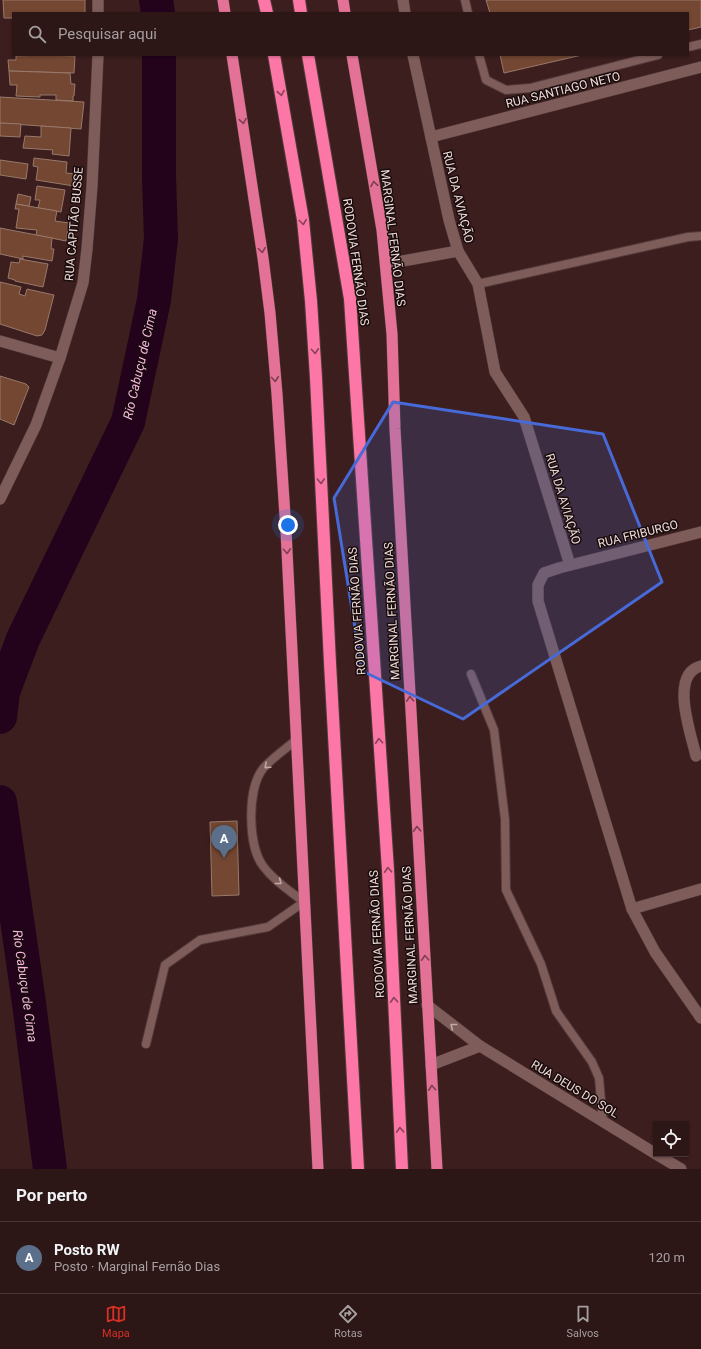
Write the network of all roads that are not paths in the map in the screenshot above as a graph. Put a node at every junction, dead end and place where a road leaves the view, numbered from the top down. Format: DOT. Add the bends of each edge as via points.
graph roads {
  1 [pos="98,0"];
  2 [pos="223,0"];
  3 [pos="264,0"];
  4 [pos="299,0"];
  5 [pos="342,0"];
  6 [pos="403,0"];
  7 [pos="465,0"];
  8 [pos="98,12"];
  9 [pos="225,12"];
  10 [pos="267,12"];
  11 [pos="301,12"];
  12 [pos="345,12"];
  13 [pos="405,12"];
  14 [pos="468,12"];
  15 [pos="701,44"];
  16 [pos="689,48"];
  17 [pos="98,56"];
  18 [pos="232,56"];
  19 [pos="274,56"];
  20 [pos="308,56"];
  21 [pos="352,56"];
  22 [pos="413,56"];
  23 [pos="479,56"];
  24 [pos="654,56"];
  25 [pos="701,67"];
  26 [pos="430,137"];
  27 [pos="701,236"];
  28 [pos="458,252"];
  29 [pos="386,264"];
  30 [pos="478,284"];
  31 [pos="0,341"];
  32 [pos="60,358"];
  33 [pos="0,499"];
  34 [pos="701,532"];
  35 [pos="570,565"];
  36 [pos="701,666"];
  37 [pos="471,674"];
  38 [pos="296,740"];
  39 [pos="696,756"];
  40 [pos="701,889"];
  41 [pos="304,902"];
  42 [pos="632,909"];
  43 [pos="427,1005"];
  44 [pos="701,1018"];
  45 [pos="146,1044"];
  46 [pos="480,1046"];
  47 [pos="431,1065"];
  48 [pos="603,1122"];
  49 [pos="653,1152"];
  50 [pos="661,1157"];
  51 [pos="318,1169"];
  52 [pos="358,1169"];
  53 [pos="402,1169"];
  54 [pos="437,1169"];
  55 [pos="681,1169"];
  1 -- 8 [label="street"];
  2 -- 9 [label="highway"];
  3 -- 10 [label="highway"];
  4 -- 11 [label="highway"];
  5 -- 12 [label="highway"];
  6 -- 13 [label="street"];
  7 -- 14 [label="lane"];
  15 -- 16 [label="lane"];
  17 -- 32 [label="street, RUA CAPITÃO BUSSE" via="92,186 83,283"];
  18 -- 38 [label="highway, one-way" via="270,320 286,531"];
  19 -- 52 [label="highway, one-way" via="303,220 312,309"];
  53 -- 20 [label="highway, RODOVIA FERNÃO DIAS, one-way" via="388,870 350,300"];
  29 -- 21 [label="highway, MARGINAL FERNÃO DIAS, one-way"];
  22 -- 26 [label="street, RUA DA AVIAÇÃO"];
  23 -- 24 [label="lane" via="486,80 506,90 530,88"];
  25 -- 26 [label="street, RUA SANTIAGO NETO"];
  26 -- 28 [label="street, RUA DA AVIAÇÃO"];
  27 -- 30 [label="lane"];
  28 -- 29 [label="street"];
  28 -- 30 [label="street, RUA DA AVIAÇÃO"];
  43 -- 29 [label="highway, MARGINAL FERNÃO DIAS, one-way" via="392,334"];
  30 -- 35 [label="street, RUA DA AVIAÇÃO" via="495,372 524,417"];
  31 -- 32 [label="street"];
  32 -- 33 [label="street, RUA CAPITÃO BUSSE" via="36,425"];
  34 -- 35 [label="street, RUA FRIBURGO"];
  35 -- 42 [label="street, RUA FRIBURGO" via="544,573 538,585 538,601"];
  36 -- 39 [label="street" via="695,667 685,679 683,703"];
  37 -- 48 [label="lane" via="494,730 505,819 506,890 541,964 556,1010 592,1062 599,1078"];
  38 -- 41 [label="highway"];
  38 -- 41 [label="lane, one-way" via="262,769 255,781 251,820 255,850 262,865 272,877"];
  40 -- 42 [label="street"];
  41 -- 45 [label="lane" via="268,927 200,940 165,965"];
  41 -- 51 [label="highway"];
  42 -- 44 [label="street, RUA FRIBURGO" via="656,952"];
  46 -- 43 [label="street, RUA DEUS DO SOL, one-way"];
  43 -- 47 [label="highway, MARGINAL FERNÃO DIAS"];
  46 -- 47 [label="street"];
  46 -- 48 [label="street, RUA DEUS DO SOL"];
  54 -- 47 [label="highway, MARGINAL FERNÃO DIAS, one-way"];
  48 -- 49 [label="street, RUA DEUS DO SOL"];
  50 -- 55 [label="street, RUA DEUS DO SOL"];
}
